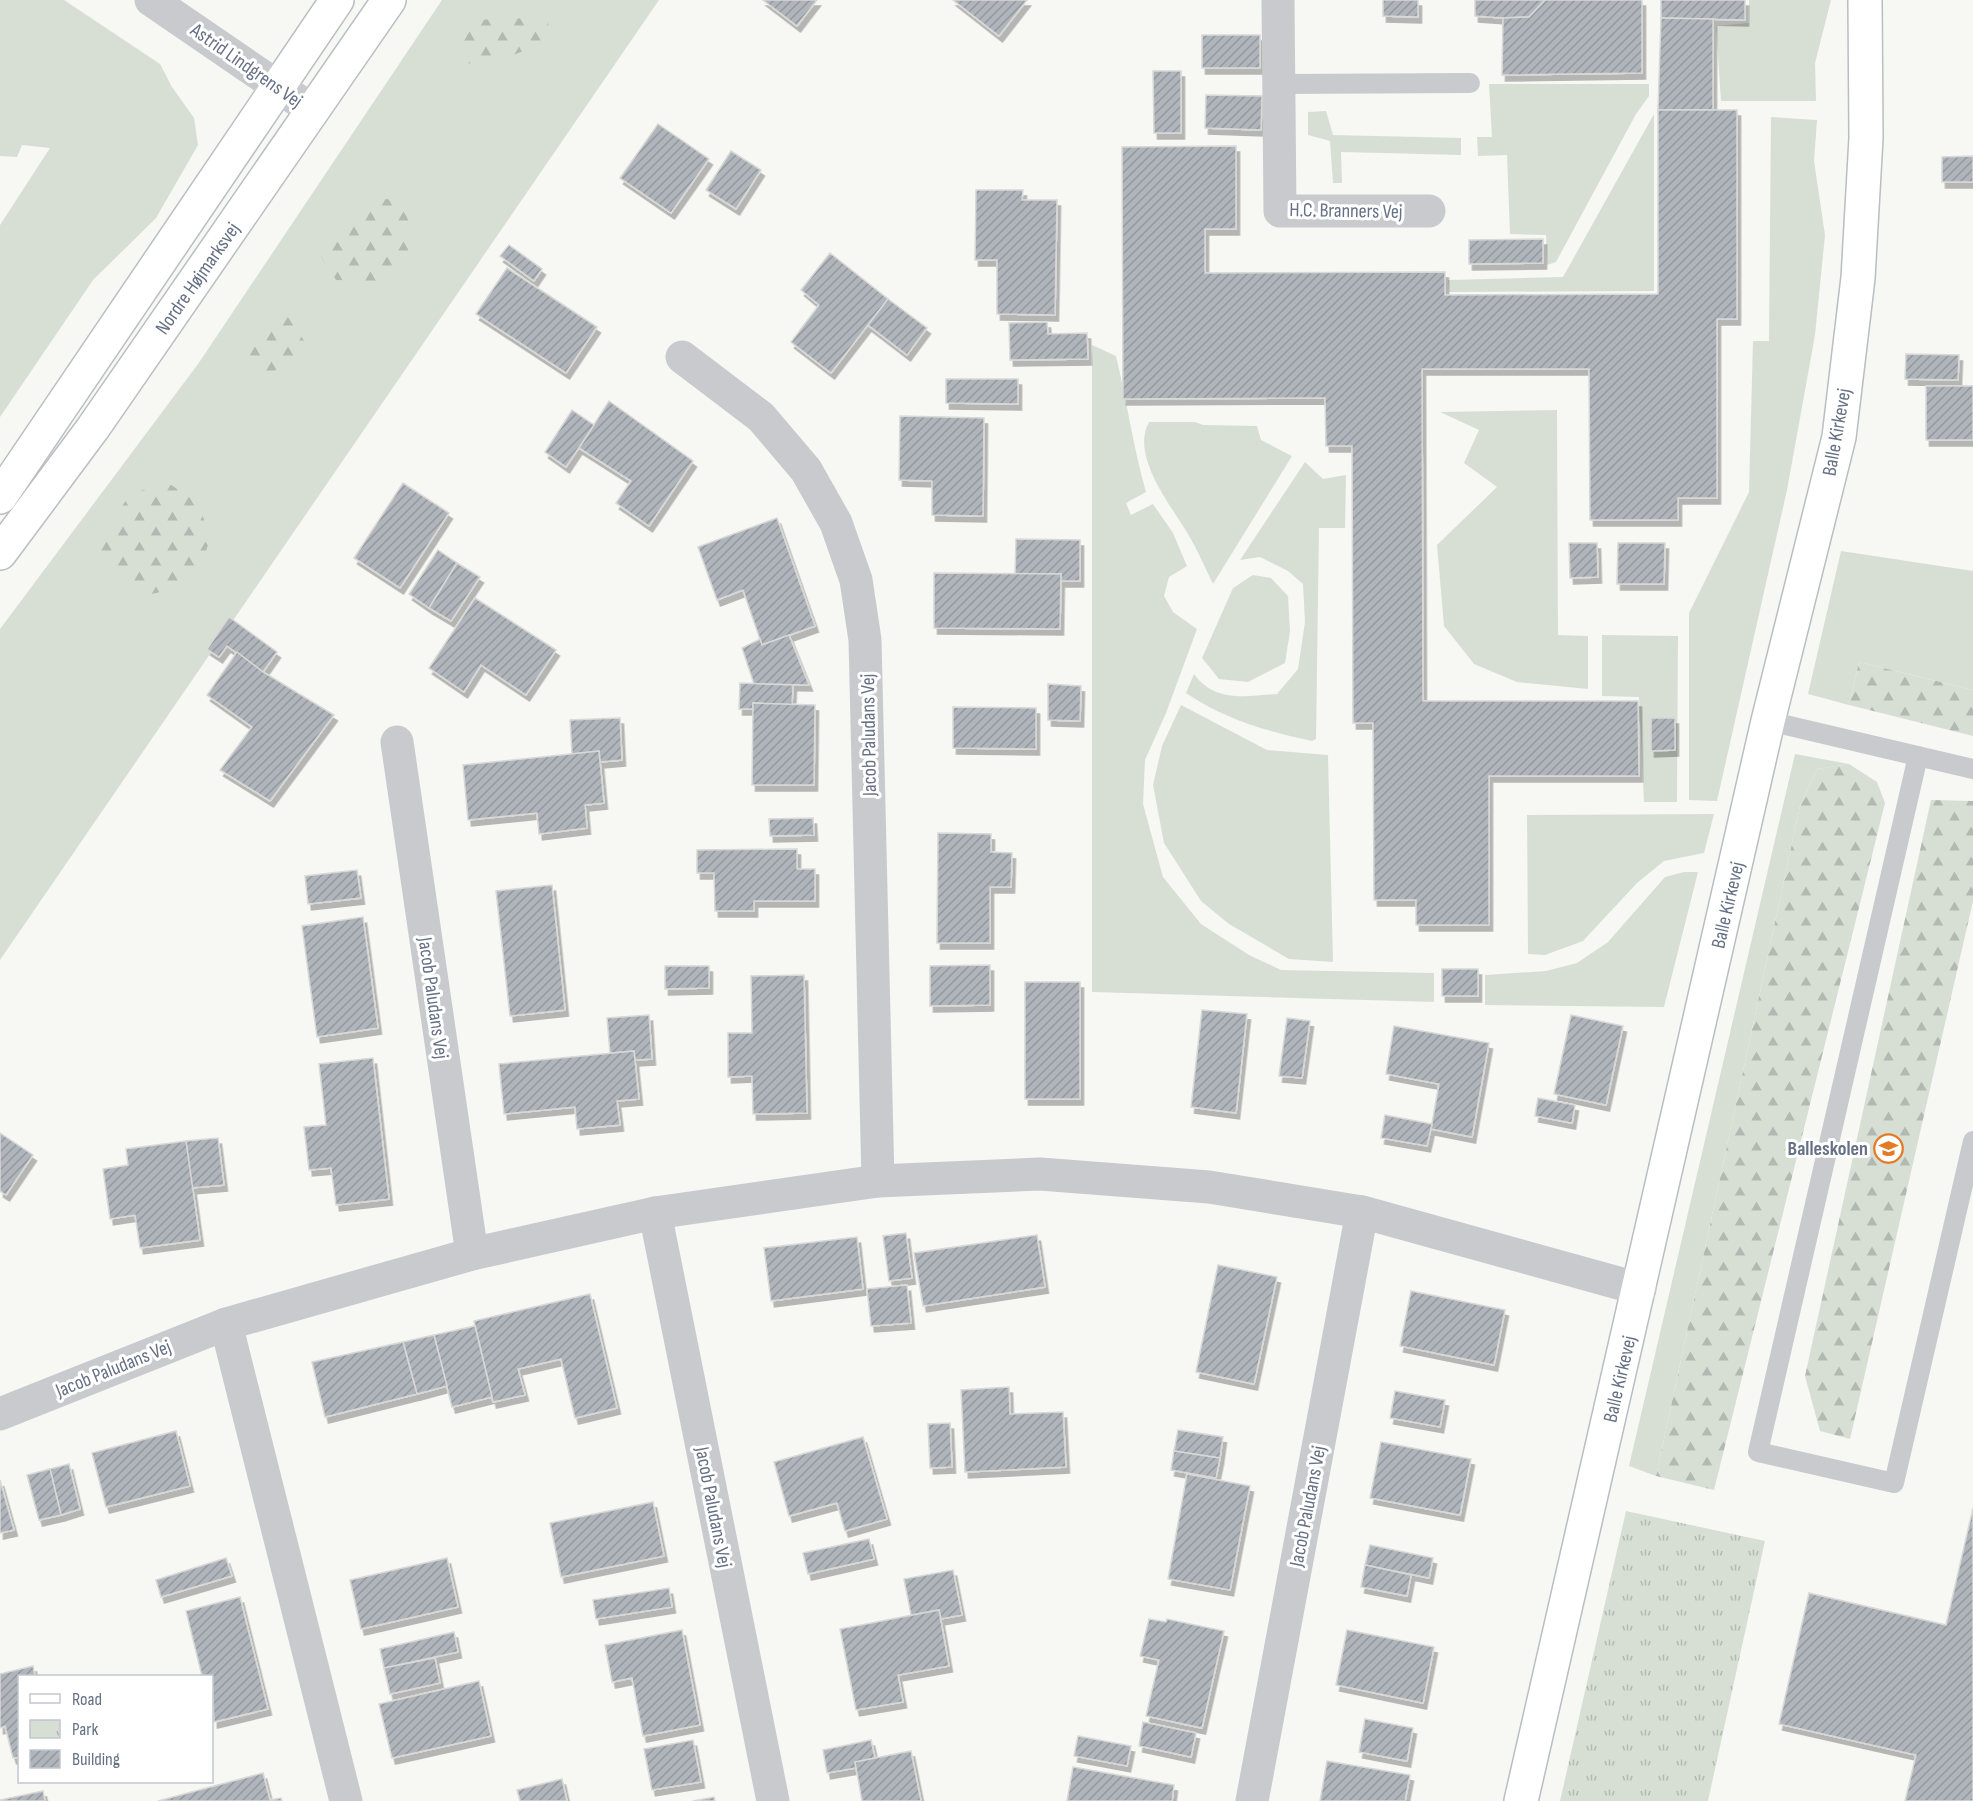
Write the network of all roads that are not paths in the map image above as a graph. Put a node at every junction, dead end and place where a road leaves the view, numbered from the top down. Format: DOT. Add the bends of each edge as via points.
graph roads {
  1 [pos="151,0"];
  2 [pos="337,0"];
  3 [pos="389,0"];
  4 [pos="1278,0"];
  5 [pos="1865,0"];
  6 [pos="1470,82"];
  7 [pos="1279,84"];
  8 [pos="280,88"];
  9 [pos="312,110"];
  10 [pos="1429,212"];
  11 [pos="682,357"];
  12 [pos="0,497"];
  13 [pos="0,553"];
  14 [pos="1768,721"];
  15 [pos="397,742"];
  16 [pos="1918,756"];
  17 [pos="1973,769"];
  18 [pos="1973,1142"];
  19 [pos="878,1182"];
  20 [pos="1362,1212"];
  21 [pos="655,1213"];
  22 [pos="472,1254"];
  23 [pos="1640,1289"];
  24 [pos="226,1324"];
  25 [pos="0,1414"];
  26 [pos="346,1801"];
  27 [pos="773,1801"];
  28 [pos="1251,1801"];
  29 [pos="1521,1801"];
  1 -- 8 [label="street, Astrid Lindgrens Vej"];
  2 -- 8 [label="street, Nordre Højmarksvej"];
  3 -- 9 [label="street, Nordre Højmarksvej"];
  4 -- 7 [label="street, H.C. Branners Vej"];
  5 -- 14 [label="street, Balle Kirkevej" via="1866,138 1858,278 1839,437"];
  6 -- 7 [label="lane"];
  7 -- 10 [label="street, H.C. Branners Vej" via="1280,211"];
  8 -- 9 [label="street, Astrid Lindgrens Vej"];
  8 -- 12 [label="street, Nordre Højmarksvej"];
  9 -- 13 [label="street, Nordre Højmarksvej" via="93,428"];
  11 -- 19 [label="street, Jacob Paludans Vej" via="761,417 806,470 836,523 856,580 865,640"];
  14 -- 16 [label="lane"];
  14 -- 23 [label="street, Balle Kirkevej"];
  15 -- 22 [label="street, Jacob Paludans Vej"];
  16 -- 17 [label="lane"];
  16 -- 18 [label="lane" via="1758,1452 1894,1483"];
  19 -- 20 [label="street, Jacob Paludans Vej" via="1040,1174 1209,1187"];
  19 -- 21 [label="street, Jacob Paludans Vej"];
  20 -- 23 [label="street, Jacob Paludans Vej"];
  20 -- 28 [label="street, Jacob Paludans Vej"];
  21 -- 22 [label="street, Jacob Paludans Vej"];
  21 -- 27 [label="street, Jacob Paludans Vej"];
  22 -- 24 [label="street, Jacob Paludans Vej"];
  23 -- 29 [label="street, Balle Kirkevej"];
  24 -- 25 [label="street, Jacob Paludans Vej"];
  24 -- 26 [label="street"];
}
